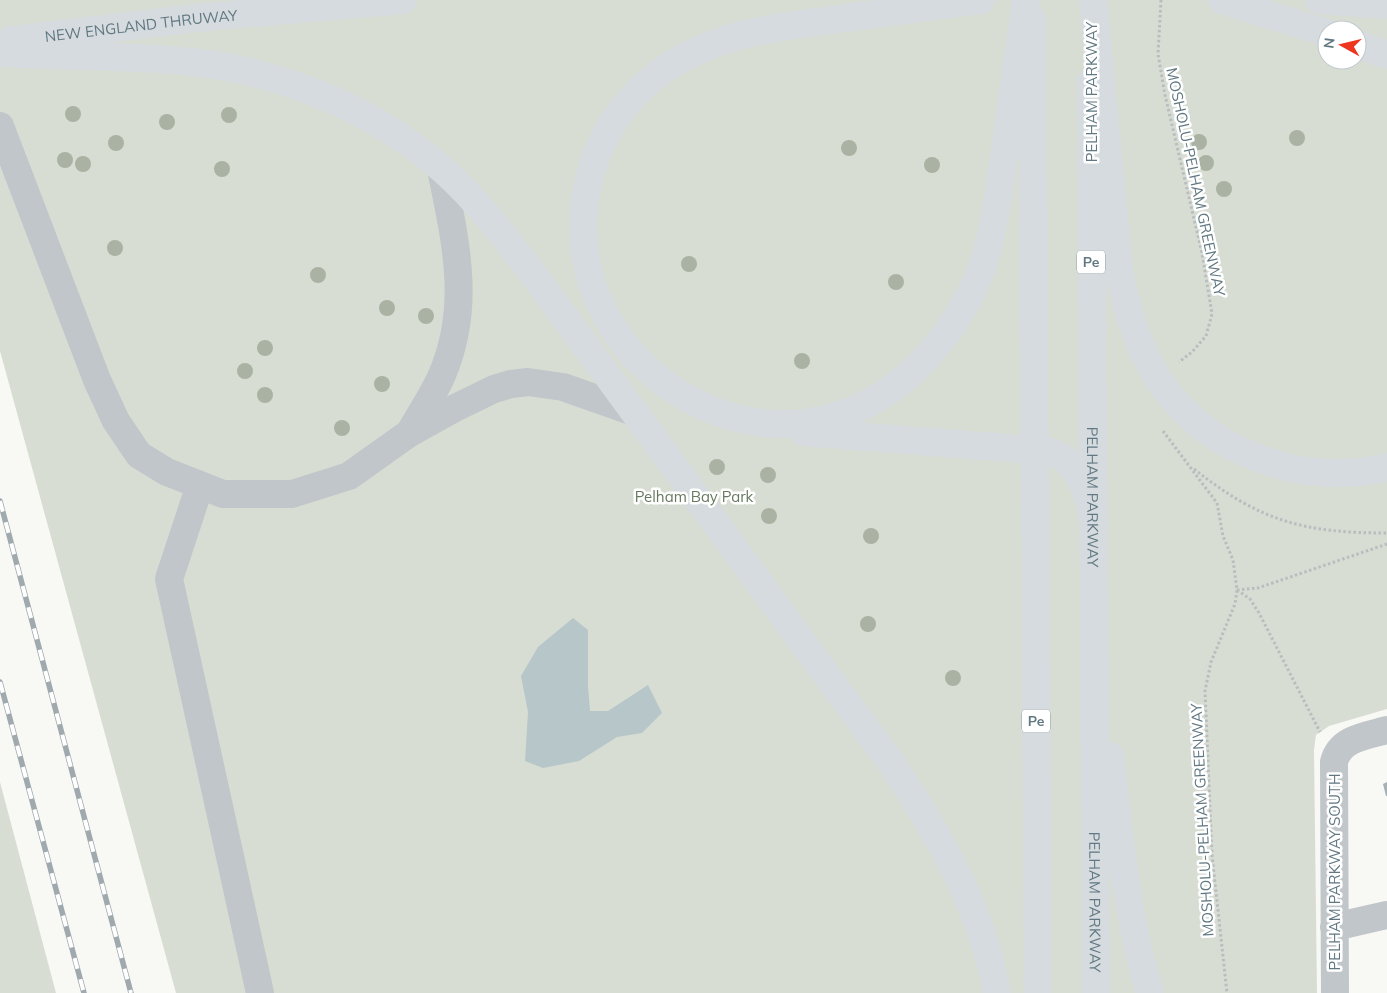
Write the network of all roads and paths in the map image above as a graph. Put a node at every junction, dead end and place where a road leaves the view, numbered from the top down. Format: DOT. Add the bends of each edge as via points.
graph roads {
  1 [pos="403,0"];
  2 [pos="980,0"];
  3 [pos="1026,0"];
  4 [pos="1032,0"];
  5 [pos="1092,0"];
  6 [pos="1161,0"];
  7 [pos="1222,0"];
  8 [pos="1319,0"];
  9 [pos="1387,5"];
  10 [pos="1317,30"];
  11 [pos="0,42"];
  12 [pos="32,47"];
  13 [pos="1367,48"];
  14 [pos="0,52"];
  15 [pos="1387,55"];
  16 [pos="0,126"];
  17 [pos="441,169"];
  18 [pos="1158,380"];
  19 [pos="634,412"];
  20 [pos="739,419"];
  21 [pos="1160,427"];
  22 [pos="408,434"];
  23 [pos="1034,448"];
  24 [pos="1190,466"];
  25 [pos="1387,467"];
  26 [pos="200,485"];
  27 [pos="1094,523"];
  28 [pos="1387,533"];
  29 [pos="1387,544"];
  30 [pos="1236,590"];
  31 [pos="1094,630"];
  32 [pos="1318,729"];
  33 [pos="1387,730"];
  34 [pos="1387,915"];
  35 [pos="1334,927"];
  36 [pos="260,993"];
  37 [pos="997,993"];
  38 [pos="1038,993"];
  39 [pos="1096,993"];
  40 [pos="1150,993"];
  41 [pos="1227,993"];
  42 [pos="1334,993"];
  1 -- 12 [label="main road, NEW ENGLAND THRUWAY" via="196,18"];
  2 -- 20 [label="main road" via="770,28 702,48 664,70 632,98 608,131 598,150 585,197 582,232 588,277 611,326 627,350 648,371 668,387 714,412"];
  3 -- 20 [label="main road" via="990,240 972,293 956,320 923,361 887,392 858,408 794,424 766,424"];
  4 -- 23 [label="main road, Pe"];
  5 -- 18 [label="main road" via="1118,269 1135,332"];
  5 -- 27 [label="main road, PELHAM PARKWAY / Pe"];
  6 -- 18 [label="path, MOSHOLU-PELHAM GREENWAY" via="1158,54 1163,87 1202,253 1212,314 1206,336"];
  7 -- 10 [label="main road"];
  8 -- 9 [label="main road"];
  11 -- 12 [label="main road, NEW ENGLAND THRUWAY"];
  12 -- 14 [label="main road"];
  12 -- 17 [label="main road" via="193,62 297,86 348,108 399,137"];
  13 -- 15 [label="main road"];
  16 -- 26 [label="street" via="97,380 116,421 139,455 167,472"];
  17 -- 19 [label="main road" via="490,219"];
  17 -- 22 [label="street" via="458,262 459,310 442,374"];
  18 -- 25 [label="main road" via="1199,425 1259,459 1296,470 1329,473 1355,473"];
  19 -- 22 [label="street" via="563,387 528,382 511,384 473,398"];
  19 -- 37 [label="main road" via="918,802 937,833 967,896 988,955"];
  20 -- 23 [label="main road" via="794,432"];
  21 -- 24 [label="path, MOSHOLU-PELHAM GREENWAY"];
  22 -- 26 [label="street" via="349,476 292,494 223,494"];
  23 -- 27 [label="main road" via="1060,454 1077,470"];
  23 -- 38 [label="main road, Pe"];
  24 -- 28 [label="path, MOSHOLU-PELHAM GREENWAY" via="1238,501 1287,522 1340,533"];
  24 -- 30 [label="path, MOSHOLU-PELHAM GREENWAY" via="1218,503 1224,536 1233,560"];
  26 -- 36 [label="street" via="169,578"];
  27 -- 31 [label="main road, PELHAM PARKWAY / Pe"];
  29 -- 30 [label="path" via="1258,588"];
  30 -- 32 [label="path" via="1250,599 1259,613"];
  30 -- 41 [label="path, MOSHOLU-PELHAM GREENWAY" via="1234,604 1211,662 1205,691 1212,855"];
  31 -- 39 [label="main road, PELHAM PARKWAY / Pe"];
  31 -- 40 [label="main road" via="1128,896"];
  33 -- 35 [label="street, PELHAM PARKWAY SOUTH" via="1349,741 1336,752"];
  34 -- 35 [label="street"];
  35 -- 42 [label="street, PELHAM PARKWAY SOUTH"];
}
